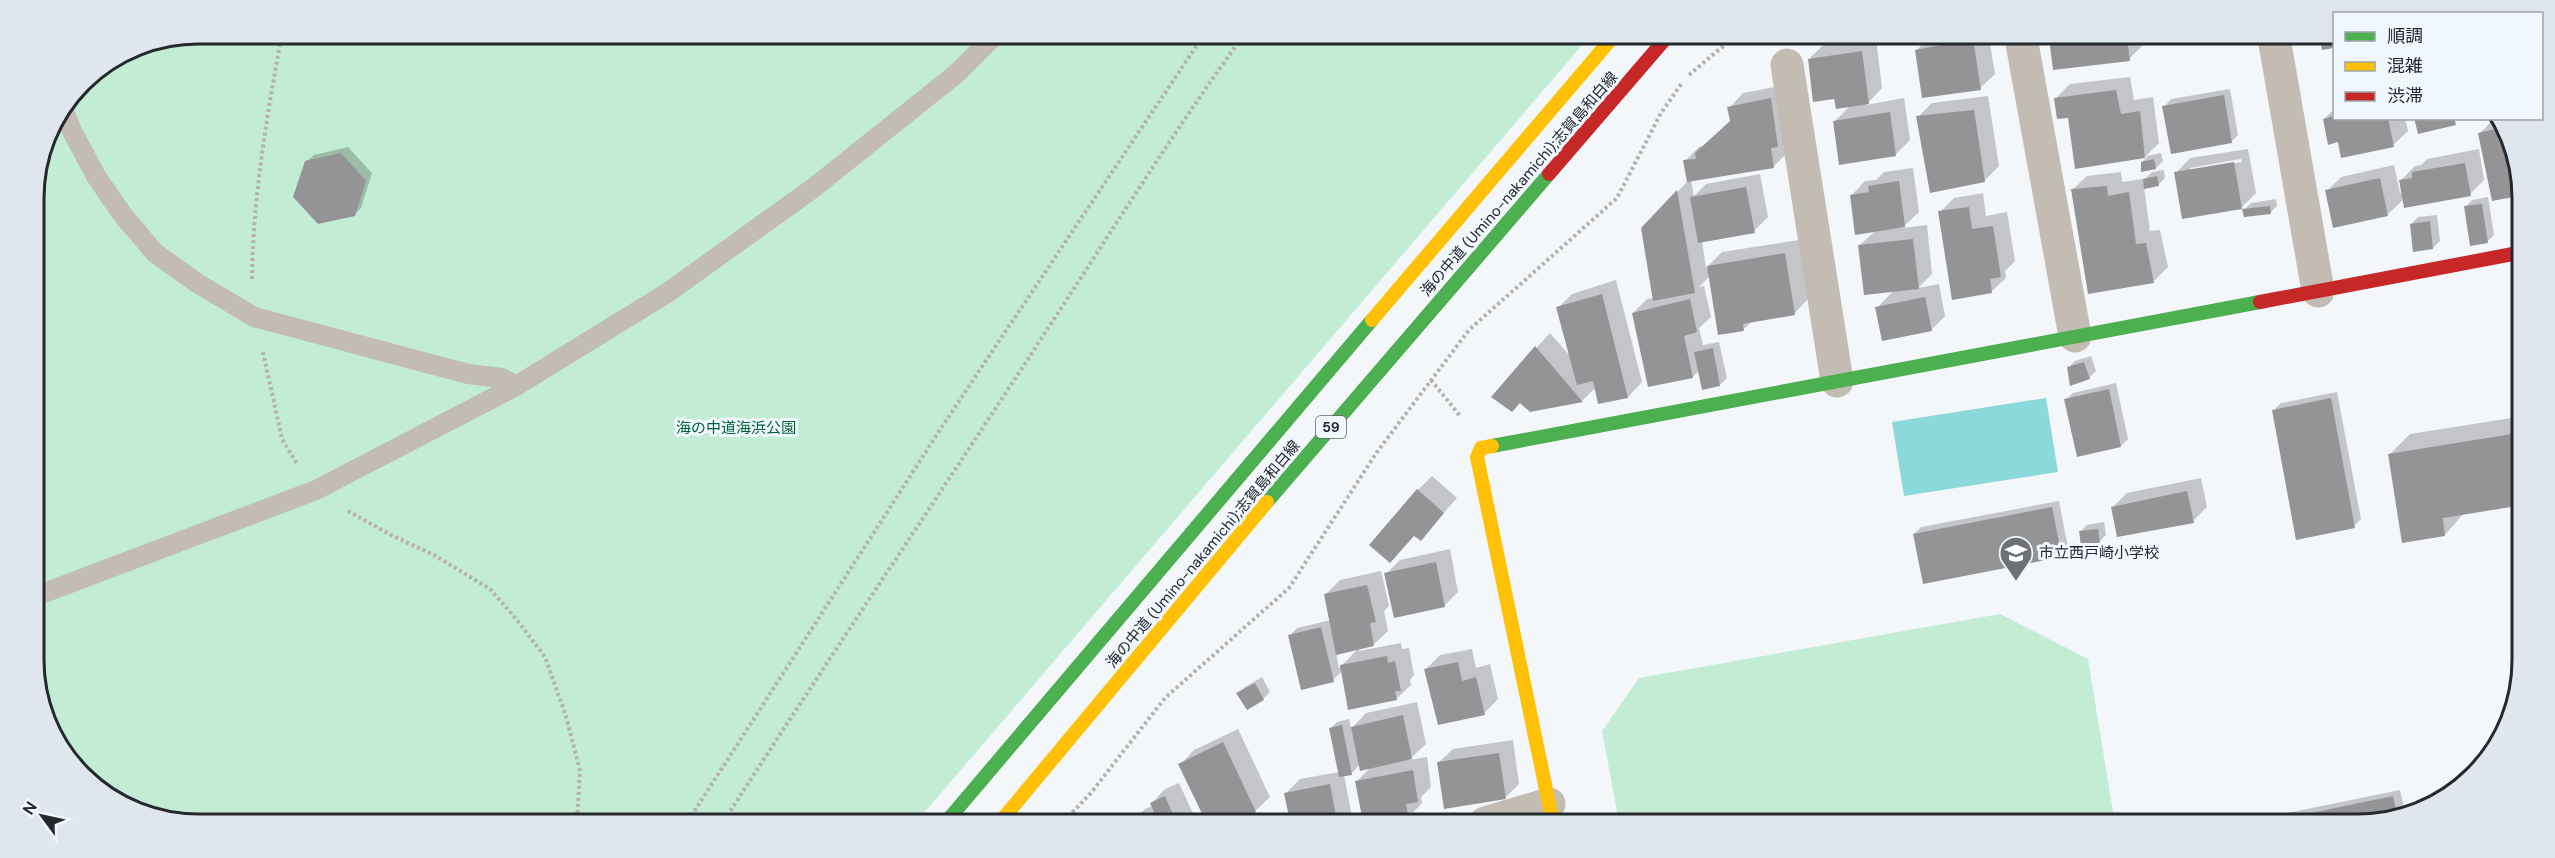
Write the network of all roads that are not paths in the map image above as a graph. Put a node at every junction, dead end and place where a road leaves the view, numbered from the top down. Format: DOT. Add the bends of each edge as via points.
graph roads {
  1 [pos="986,43"];
  2 [pos="1608,43"];
  3 [pos="1662,43"];
  4 [pos="2023,43"];
  5 [pos="2275,43"];
  6 [pos="1787,65"];
  7 [pos="66,117"];
  8 [pos="2512,254"];
  9 [pos="2318,291"];
  10 [pos="2075,336"];
  11 [pos="1837,381"];
  12 [pos="516,386"];
  13 [pos="44,593"];
  14 [pos="953,814"];
  15 [pos="1007,814"];
  16 [pos="1551,814"];
  1 -- 12 [label="lane" via="956,74 812,189 667,293"];
  2 -- 14 [label="main road, 海の中道 (Umino-nakamichi);志賀島和白線 / 59"];
  3 -- 15 [label="main road, 海の中道 (Umino-nakamichi);志賀島和白線 / 59" via="1327,431"];
  4 -- 10 [label="street"];
  5 -- 9 [label="street"];
  6 -- 11 [label="street"];
  7 -- 12 [label="lane" via="96,176 122,214 156,252 197,283 254,317 468,374 502,378"];
  8 -- 9 [label="main road"];
  9 -- 10 [label="main road"];
  10 -- 11 [label="main road"];
  11 -- 16 [label="main road" via="1481,448 1477,457"];
  12 -- 13 [label="lane" via="316,490"];
}
